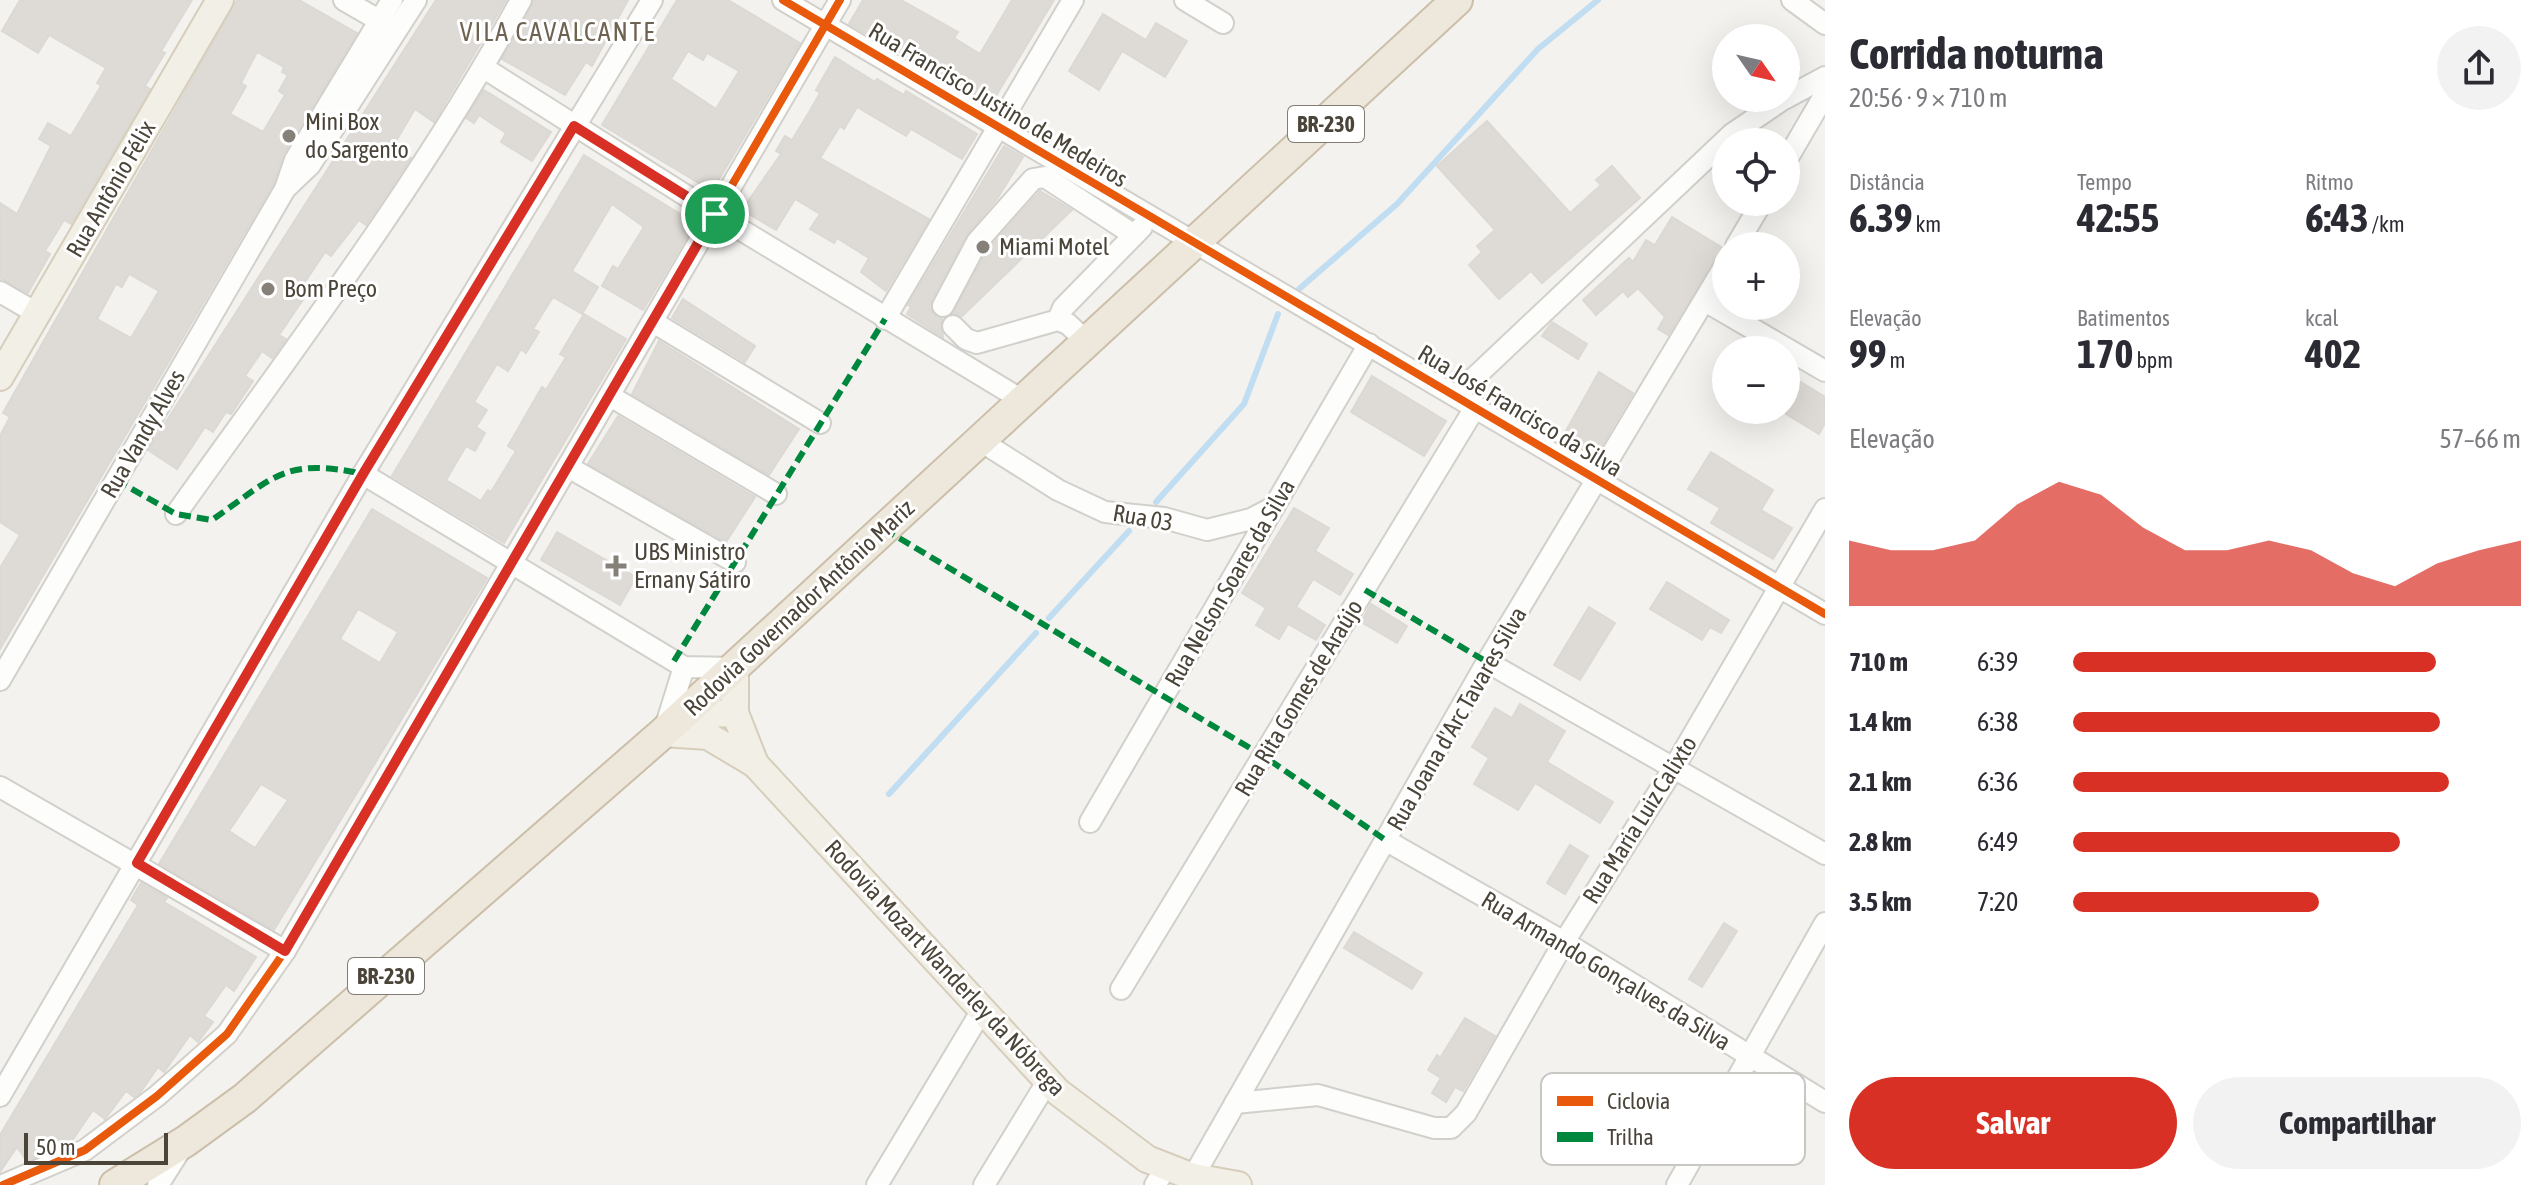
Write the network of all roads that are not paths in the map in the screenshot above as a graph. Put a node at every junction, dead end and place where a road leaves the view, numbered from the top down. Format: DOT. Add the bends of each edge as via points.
graph roads {
  1 [pos="220,0"];
  2 [pos="344,0"];
  3 [pos="392,0"];
  4 [pos="416,0"];
  5 [pos="521,0"];
  6 [pos="652,0"];
  7 [pos="783,0"];
  8 [pos="840,0"];
  9 [pos="1073,0"];
  10 [pos="1185,0"];
  11 [pos="1457,0"];
  12 [pos="1792,0"];
  13 [pos="1223,23"];
  14 [pos="1825,24"];
  15 [pos="825,25"];
  16 [pos="389,26"];
  17 [pos="484,68"];
  18 [pos="1825,77"];
  19 [pos="1800,90"];
  20 [pos="1825,94"];
  21 [pos="1765,112"];
  22 [pos="574,126"];
  23 [pos="998,126"];
  24 [pos="1800,137"];
  25 [pos="715,214"];
  26 [pos="1150,218"];
  27 [pos="1134,235"];
  28 [pos="1193,245"];
  29 [pos="1712,289"];
  30 [pos="0,292"];
  31 [pos="1705,301"];
  32 [pos="943,306"];
  33 [pos="38,314"];
  34 [pos="885,319"];
  35 [pos="1058,320"];
  36 [pos="653,322"];
  37 [pos="953,326"];
  38 [pos="1087,342"];
  39 [pos="1369,344"];
  40 [pos="1825,371"];
  41 [pos="0,377"];
  42 [pos="1456,395"];
  43 [pos="610,396"];
  44 [pos="1022,400"];
  45 [pos="1476,406"];
  46 [pos="820,423"];
  47 [pos="979,440"];
  48 [pos="570,468"];
  49 [pos="363,474"];
  50 [pos="1596,480"];
  51 [pos="776,494"];
  52 [pos="1274,507"];
  53 [pos="1825,509"];
  54 [pos="176,514"];
  55 [pos="735,562"];
  56 [pos="513,565"];
  57 [pos="1779,586"];
  58 [pos="1825,614"];
  59 [pos="1487,662"];
  60 [pos="684,667"];
  61 [pos="735,668"];
  62 [pos="0,680"];
  63 [pos="718,721"];
  64 [pos="663,733"];
  65 [pos="1675,766"];
  66 [pos="0,787"];
  67 [pos="1090,822"];
  68 [pos="1387,841"];
  69 [pos="1825,854"];
  70 [pos="137,863"];
  71 [pos="1825,923"];
  72 [pos="1564,942"];
  73 [pos="285,951"];
  74 [pos="1121,989"];
  75 [pos="982,1010"];
  76 [pos="1748,1057"];
  77 [pos="1739,1073"];
  78 [pos="1775,1073"];
  79 [pos="1047,1082"];
  80 [pos="1805,1090"];
  81 [pos="0,1096"];
  82 [pos="1825,1102"];
  83 [pos="1235,1103"];
  84 [pos="186,1141"];
  85 [pos="1688,1165"];
  86 [pos="1160,1176"];
  87 [pos="1193,1177"];
  88 [pos="3,1185"];
  89 [pos="115,1185"];
  90 [pos="158,1185"];
  91 [pos="877,1185"];
  92 [pos="984,1185"];
  93 [pos="1238,1185"];
  94 [pos="1677,1185"];
  1 -- 33 [label="main road, Rua Antônio Félix"];
  2 -- 16 [label="street"];
  3 -- 16 [label="street, Rua Vandy Alves"];
  4 -- 16 [label="street, Rua Vandy Alves"];
  5 -- 17 [label="street"];
  6 -- 22 [label="street"];
  7 -- 15 [label="street, Rua Francisco Justino de Medeiros"];
  8 -- 15 [label="street"];
  9 -- 23 [label="street"];
  10 -- 13 [label="street"];
  11 -- 28 [label="highway, Rodovia Governador Antônio Mariz / BR-230"];
  12 -- 14 [label="street"];
  15 -- 23 [label="street, Rua Francisco Justino de Medeiros"];
  15 -- 25 [label="street"];
  16 -- 62 [label="street, Rua Vandy Alves" via="295,160 285,189"];
  17 -- 22 [label="street"];
  17 -- 54 [label="street" via="385,221"];
  18 -- 19 [label="street"];
  20 -- 24 [label="street"];
  21 -- 42 [label="street" via="1732,134"];
  22 -- 25 [label="street"];
  22 -- 49 [label="street"];
  23 -- 26 [label="street, Rua Francisco Justino de Medeiros"];
  23 -- 34 [label="street"];
  25 -- 34 [label="street"];
  25 -- 36 [label="street"];
  26 -- 27 [label="street"];
  26 -- 28 [label="street, Rua Francisco Justino de Medeiros"];
  27 -- 32 [label="street" via="1045,177 1024,184 977,242"];
  27 -- 35 [label="street" via="1063,308"];
  28 -- 38 [label="highway, Rodovia Governador Antônio Mariz / BR-230"];
  28 -- 39 [label="street, Rua José Francisco da Silva"];
  29 -- 31 [label="street, Rua Joana d'Arc Tavares Silva"];
  30 -- 33 [label="street"];
  31 -- 40 [label="street"];
  31 -- 50 [label="street, Rua Joana d'Arc Tavares Silva"];
  33 -- 41 [label="main road, Rua Antônio Félix"];
  34 -- 44 [label="street"];
  35 -- 37 [label="street" via="977,343"];
  35 -- 38 [label="street"];
  36 -- 43 [label="street"];
  36 -- 46 [label="street"];
  38 -- 44 [label="highway, Rodovia Governador Antônio Mariz / BR-230"];
  39 -- 42 [label="street, Rua José Francisco da Silva"];
  39 -- 52 [label="street, Rua Nelson Soares da Silva"];
  42 -- 45 [label="street, Rua José Francisco da Silva"];
  43 -- 48 [label="street"];
  43 -- 51 [label="street"];
  44 -- 47 [label="highway, Rodovia Governador Antônio Mariz / BR-230"];
  45 -- 50 [label="street, Rua José Francisco da Silva"];
  45 -- 74 [label="street, Rua Rita Gomes de Araújo"];
  47 -- 52 [label="street, Rua 03" via="1058,490 1105,512 1164,518 1207,530"];
  47 -- 61 [label="highway, Rodovia Governador Antônio Mariz / BR-230"];
  48 -- 55 [label="street"];
  48 -- 56 [label="street"];
  49 -- 56 [label="street"];
  49 -- 70 [label="street"];
  50 -- 57 [label="street, Rua José Francisco da Silva"];
  50 -- 59 [label="street, Rua Joana d'Arc Tavares Silva"];
  52 -- 67 [label="street, Rua Nelson Soares da Silva"];
  53 -- 57 [label="street, Rua Maria Luiz Calixto"];
  56 -- 60 [label="street"];
  56 -- 73 [label="street"];
  57 -- 58 [label="street, Rua José Francisco da Silva"];
  57 -- 65 [label="street, Rua Maria Luiz Calixto"];
  59 -- 65 [label="street"];
  59 -- 68 [label="street, Rua Joana d'Arc Tavares Silva"];
  60 -- 61 [label="street"];
  60 -- 64 [label="street"];
  61 -- 63 [label="main road, Rodovia Mozart Wanderley da Nóbrega"];
  61 -- 64 [label="highway, Rodovia Governador Antônio Mariz / BR-230"];
  63 -- 64 [label="main road"];
  63 -- 75 [label="main road, Rodovia Mozart Wanderley da Nóbrega"];
  64 -- 84 [label="highway, Rodovia Governador Antônio Mariz / BR-230" via="326,1029"];
  65 -- 69 [label="street"];
  65 -- 72 [label="street, Rua Maria Luiz Calixto"];
  66 -- 70 [label="street"];
  68 -- 72 [label="street, Rua Armando Gonçalves da Silva"];
  68 -- 83 [label="street, Rua Joana d'Arc Tavares Silva"];
  70 -- 73 [label="street"];
  70 -- 81 [label="street"];
  71 -- 76 [label="street"];
  72 -- 76 [label="street, Rua Armando Gonçalves da Silva"];
  72 -- 83 [label="street, Rua Maria Luiz Calixto" via="1478,1096 1451,1128 1415,1125 1318,1095"];
  73 -- 88 [label="street" via="227,1034 157,1096 85,1150"];
  75 -- 79 [label="main road, Rodovia Mozart Wanderley da Nóbrega"];
  75 -- 91 [label="street"];
  76 -- 77 [label="street"];
  76 -- 78 [label="street, Rua Armando Gonçalves da Silva"];
  79 -- 86 [label="main road, Rodovia Mozart Wanderley da Nóbrega"];
  79 -- 92 [label="street"];
  80 -- 82 [label="street, Rua Armando Gonçalves da Silva"];
  83 -- 87 [label="street, Rua Joana d'Arc Tavares Silva"];
  84 -- 89 [label="highway, Rodovia Governador Antônio Mariz / BR-230"];
  84 -- 90 [label="street"];
  85 -- 94 [label="street"];
  86 -- 87 [label="main road, Rodovia Mozart Wanderley da Nóbrega"];
  87 -- 93 [label="main road, Rodovia Mozart Wanderley da Nóbrega"];
}
